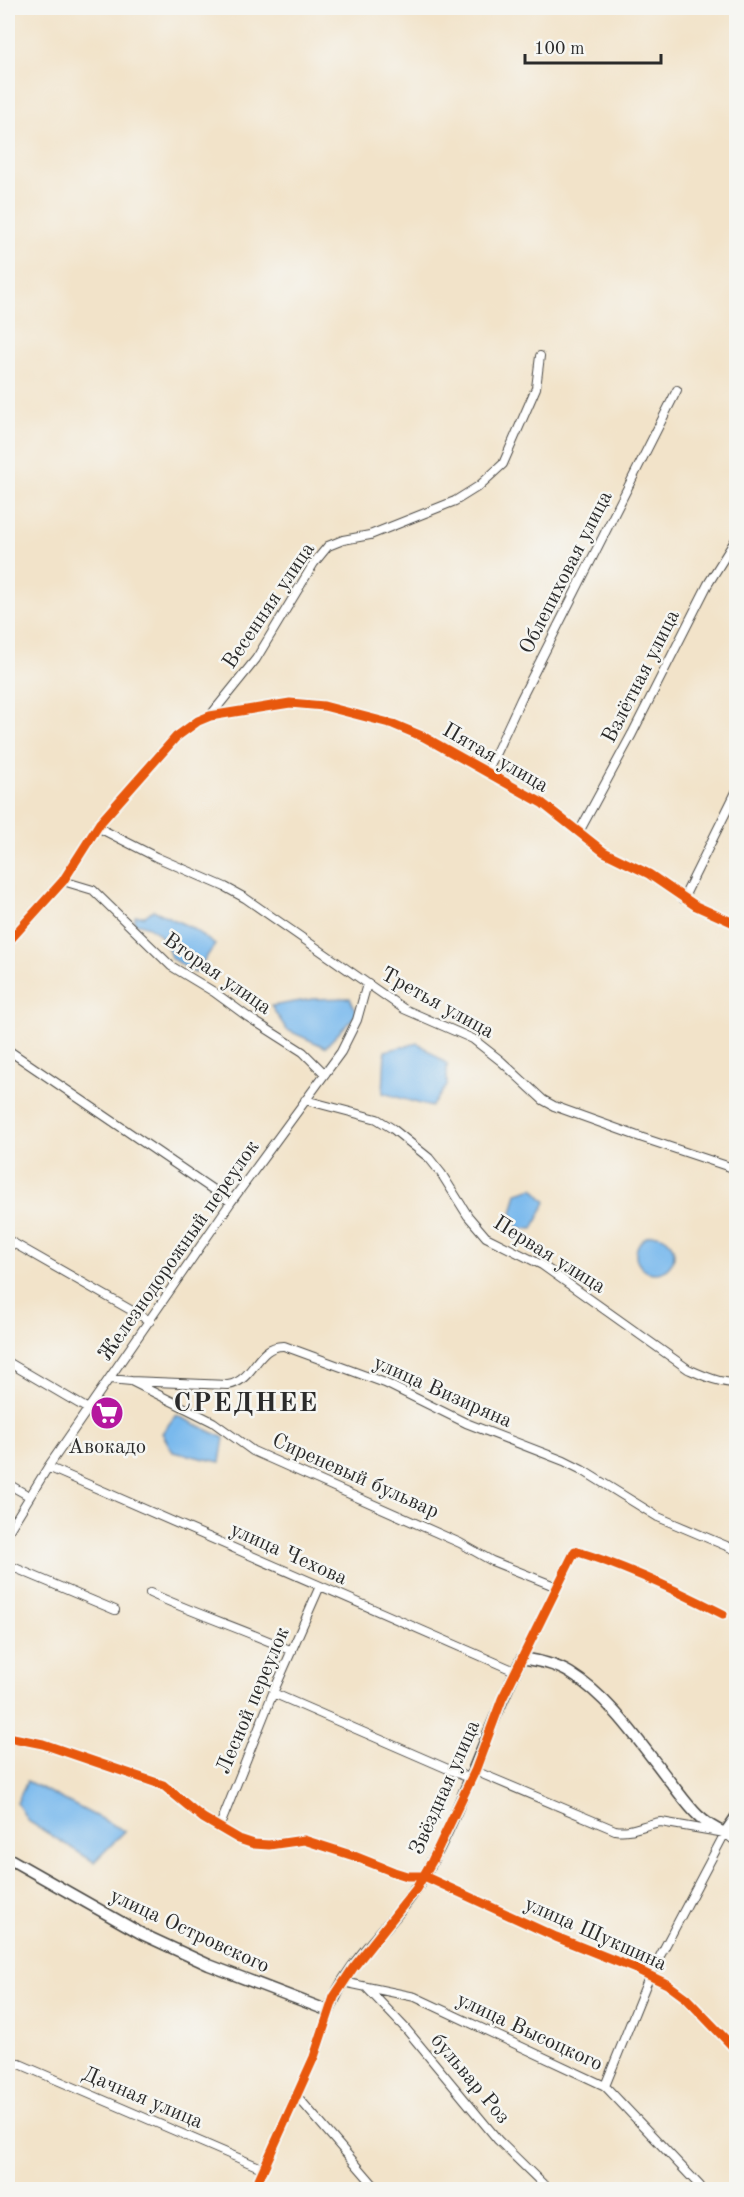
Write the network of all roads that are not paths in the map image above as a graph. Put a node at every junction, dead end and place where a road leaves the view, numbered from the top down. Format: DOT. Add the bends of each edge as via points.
graph roads {
  1 [pos="540,356"];
  2 [pos="677,390"];
  3 [pos="736,538"];
  4 [pos="210,716"];
  5 [pos="487,772"];
  6 [pos="736,792"];
  7 [pos="98,827"];
  8 [pos="579,832"];
  9 [pos="63,882"];
  10 [pos="683,899"];
  11 [pos="736,924"];
  12 [pos="8,942"];
  13 [pos="368,984"];
  14 [pos="8,1050"];
  15 [pos="325,1074"];
  16 [pos="305,1100"];
  17 [pos="736,1169"];
  18 [pos="231,1202"];
  19 [pos="8,1240"];
  20 [pos="150,1321"];
  21 [pos="8,1362"];
  22 [pos="110,1379"];
  23 [pos="131,1381"];
  24 [pos="736,1383"];
  25 [pos="88,1409"];
  26 [pos="48,1467"];
  27 [pos="8,1484"];
  28 [pos="29,1496"];
  29 [pos="8,1532"];
  30 [pos="736,1550"];
  31 [pos="8,1565"];
  32 [pos="320,1586"];
  33 [pos="557,1587"];
  34 [pos="150,1593"];
  35 [pos="115,1610"];
  36 [pos="723,1614"];
  37 [pos="292,1651"];
  38 [pos="522,1658"];
  39 [pos="515,1671"];
  40 [pos="273,1693"];
  41 [pos="8,1737"];
  42 [pos="473,1775"];
  43 [pos="736,1817"];
  44 [pos="219,1828"];
  45 [pos="725,1833"];
  46 [pos="736,1842"];
  47 [pos="8,1858"];
  48 [pos="424,1876"];
  49 [pos="650,1975"];
  50 [pos="344,1982"];
  51 [pos="367,1988"];
  52 [pos="329,2010"];
  53 [pos="736,2050"];
  54 [pos="8,2059"];
  55 [pos="605,2086"];
  56 [pos="297,2096"];
  57 [pos="264,2169"];
  58 [pos="700,2186"];
  59 [pos="255,2190"];
  60 [pos="378,2190"];
  61 [pos="549,2190"];
  1 -- 4 [label="street, Весенняя улица" via="536,388 503,464 455,501 370,536 328,546 256,659"];
  2 -- 5 [label="street, Облепиховая улица"];
  3 -- 8 [label="street, Взлётная улица" via="708,584"];
  4 -- 5 [label="street, Пятая улица" via="273,704 324,706 408,730"];
  4 -- 7 [label="street, Весенняя улица" via="176,737"];
  5 -- 8 [label="street, Пятая улица" via="542,803"];
  6 -- 10 [label="street"];
  7 -- 9 [label="street, Весенняя улица"];
  7 -- 13 [label="street, Третья улица" via="245,898"];
  8 -- 10 [label="street, Пятая улица" via="604,852 649,874"];
  9 -- 12 [label="street"];
  9 -- 15 [label="street, Вторая улица" via="93,890 171,966 303,1052"];
  10 -- 11 [label="street, Пятая улица"];
  13 -- 15 [label="street, Железнодорожный переулок" via="350,1037"];
  13 -- 17 [label="street, Третья улица" via="417,1016 487,1048 554,1106"];
  14 -- 18 [label="street"];
  15 -- 16 [label="street, Железнодорожный переулок"];
  16 -- 18 [label="street, Железнодорожный переулок"];
  16 -- 24 [label="street, Первая улица" via="377,1119 393,1129 429,1158 486,1237 542,1265 688,1369 707,1378"];
  18 -- 20 [label="street, Железнодорожный переулок"];
  19 -- 20 [label="street"];
  20 -- 22 [label="street, Железнодорожный переулок"];
  21 -- 25 [label="street"];
  22 -- 23 [label="street, Сиреневый бульвар"];
  22 -- 25 [label="street, Железнодорожный переулок"];
  23 -- 30 [label="street, улица Визиряна" via="237,1384 267,1350 284,1346 385,1383 466,1423 564,1461 658,1517"];
  23 -- 33 [label="street, Сиреневый бульвар" via="213,1422 253,1451"];
  25 -- 26 [label="street, Железнодорожный переулок"];
  26 -- 28 [label="street, Железнодорожный переулок"];
  26 -- 32 [label="street, улица Чехова"];
  27 -- 28 [label="street"];
  28 -- 29 [label="street, Железнодорожный переулок"];
  31 -- 35 [label="street"];
  32 -- 37 [label="street, Лесной переулок"];
  32 -- 39 [label="street, улица Чехова"];
  33 -- 36 [label="street, Звёздная улица" via="575,1551 679,1592"];
  33 -- 38 [label="street, Звёздная улица"];
  34 -- 37 [label="street"];
  37 -- 40 [label="street, Лесной переулок"];
  38 -- 39 [label="street, Звёздная улица"];
  38 -- 45 [label="street" via="555,1666 587,1686 626,1726 703,1822"];
  39 -- 42 [label="street, Звёздная улица"];
  40 -- 42 [label="street"];
  40 -- 44 [label="street, Лесной переулок"];
  41 -- 44 [label="street, улица Шукшина" via="43,1744 163,1785"];
  42 -- 45 [label="street" via="615,1830 634,1831 661,1822"];
  42 -- 48 [label="street, Звёздная улица"];
  43 -- 45 [label="street"];
  44 -- 48 [label="street, улица Шукшина" via="254,1844 304,1840 407,1876"];
  45 -- 46 [label="street"];
  45 -- 49 [label="street"];
  47 -- 52 [label="street, улица Островского" via="142,1934 219,1969"];
  48 -- 49 [label="street, улица Шукшина"];
  48 -- 50 [label="street, Звёздная улица"];
  49 -- 53 [label="street, улица Шукшина" via="678,1990"];
  49 -- 55 [label="street"];
  50 -- 51 [label="street, улица Высоцкого"];
  50 -- 52 [label="street, Звёздная улица"];
  51 -- 55 [label="street, улица Высоцкого" via="429,2003"];
  51 -- 61 [label="street, бульвар Роз" via="498,2140"];
  52 -- 56 [label="street, Звёздная улица"];
  54 -- 57 [label="street, Дачная улица"];
  55 -- 58 [label="street, улица Высоцкого"];
  56 -- 57 [label="street, Звёздная улица"];
  56 -- 60 [label="street"];
  57 -- 59 [label="street, Звёздная улица"];
}
